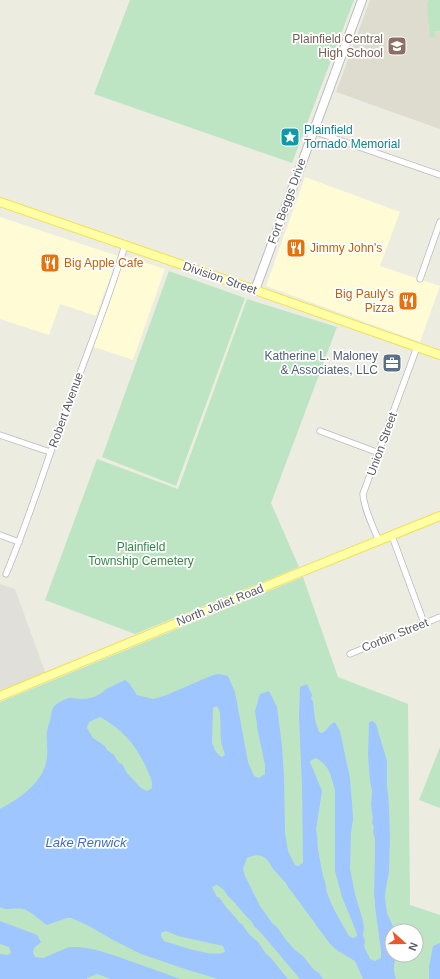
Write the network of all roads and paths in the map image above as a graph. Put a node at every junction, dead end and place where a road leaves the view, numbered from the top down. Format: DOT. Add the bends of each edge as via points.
graph roads {
  1 [pos="362,0"];
  2 [pos="313,131"];
  3 [pos="440,175"];
  4 [pos="0,202"];
  5 [pos="440,222"];
  6 [pos="125,245"];
  7 [pos="420,279"];
  8 [pos="255,290"];
  9 [pos="417,347"];
  10 [pos="440,355"];
  11 [pos="320,431"];
  12 [pos="0,435"];
  13 [pos="50,452"];
  14 [pos="379,453"];
  15 [pos="440,516"];
  16 [pos="0,535"];
  17 [pos="392,536"];
  18 [pos="379,541"];
  19 [pos="19,542"];
  20 [pos="6,574"];
  21 [pos="440,617"];
  22 [pos="424,623"];
  23 [pos="350,654"];
  24 [pos="0,696"];
  1 -- 2 [label="street, Fort Beggs Drive"];
  2 -- 3 [label="street"];
  2 -- 8 [label="street, Fort Beggs Drive"];
  4 -- 6 [label="main road, Division Street"];
  5 -- 7 [label="street"];
  6 -- 8 [label="main road, Division Street"];
  6 -- 13 [label="street, Robert Avenue"];
  8 -- 9 [label="main road, Division Street"];
  9 -- 10 [label="main road, Division Street"];
  9 -- 14 [label="street, Union Street"];
  11 -- 14 [label="street"];
  12 -- 13 [label="street"];
  13 -- 19 [label="street, Robert Avenue"];
  14 -- 18 [label="street, Union Street" via="363,494"];
  15 -- 17 [label="main road, North Joliet Road"];
  16 -- 19 [label="street"];
  17 -- 18 [label="main road, North Joliet Road"];
  17 -- 22 [label="street"];
  18 -- 24 [label="main road, North Joliet Road"];
  19 -- 20 [label="street, Robert Avenue"];
  21 -- 22 [label="street, Corbin Street"];
  22 -- 23 [label="street, Corbin Street"];
}
